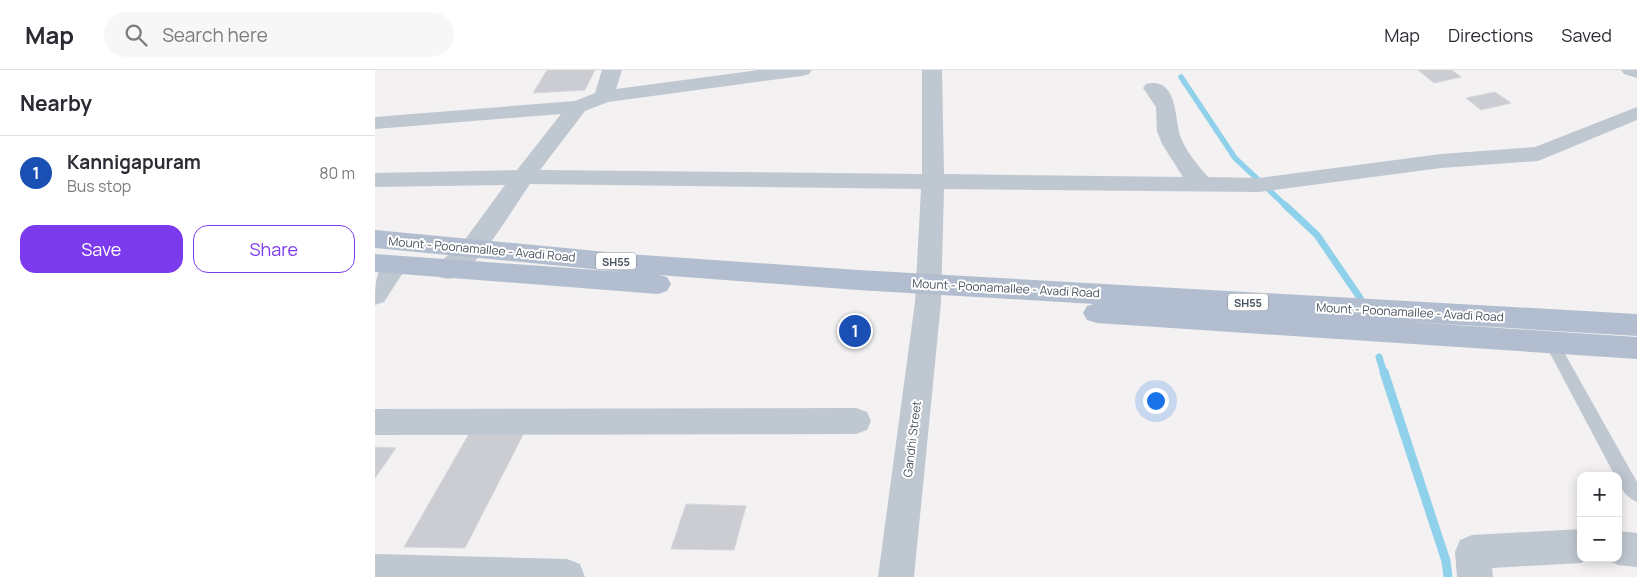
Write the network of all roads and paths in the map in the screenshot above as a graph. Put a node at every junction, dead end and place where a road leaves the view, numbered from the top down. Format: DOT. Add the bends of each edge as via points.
graph roads {
  1 [pos="612,70"];
  2 [pos="802,70"];
  3 [pos="932,70"];
  4 [pos="1631,70"];
  5 [pos="1637,72"];
  6 [pos="1153,88"];
  7 [pos="604,97"];
  8 [pos="578,107"];
  9 [pos="1637,113"];
  10 [pos="375,122"];
  11 [pos="523,177"];
  12 [pos="375,180"];
  13 [pos="933,182"];
  14 [pos="1201,184"];
  15 [pos="375,239"];
  16 [pos="473,248"];
  17 [pos="385,264"];
  18 [pos="448,270"];
  19 [pos="928,293"];
  20 [pos="375,295"];
  21 [pos="1637,325"];
  22 [pos="1551,342"];
  23 [pos="1637,348"];
  24 [pos="856,421"];
  25 [pos="375,422"];
  26 [pos="1637,494"];
  27 [pos="1577,546"];
  28 [pos="1622,548"];
  29 [pos="1637,550"];
  30 [pos="375,572"];
  31 [pos="567,577"];
  32 [pos="897,577"];
  33 [pos="1475,577"];
  1 -- 7 [label="street"];
  2 -- 7 [label="street"];
  3 -- 13 [label="street, Gandhi Street"];
  4 -- 5 [label="street"];
  6 -- 14 [label="street" via="1163,97 1169,136"];
  7 -- 8 [label="street"];
  8 -- 10 [label="street"];
  8 -- 11 [label="street"];
  9 -- 14 [label="street" via="1538,154 1441,161 1298,182"];
  11 -- 12 [label="street"];
  11 -- 13 [label="street"];
  11 -- 16 [label="street"];
  13 -- 14 [label="street"];
  13 -- 19 [label="street, Gandhi Street"];
  15 -- 16 [label="main road, Mount - Poonamallee - Avadi Road / SH55"];
  16 -- 18 [label="street"];
  16 -- 19 [label="main road, Mount - Poonamallee - Avadi Road / SH55"];
  17 -- 18 [label="main road, Mount - Poonamallee - Avadi Road / SH55"];
  17 -- 20 [label="street"];
  18 -- 19 [label="main road, Mount - Poonamallee - Avadi Road / SH55"];
  19 -- 21 [label="main road, Mount - Poonamallee - Avadi Road / SH55"];
  19 -- 22 [label="main road, Mount - Poonamallee - Avadi Road / SH55"];
  19 -- 32 [label="street, Gandhi Street"];
  22 -- 23 [label="main road, Mount - Poonamallee - Avadi Road / SH55"];
  22 -- 26 [label="lane" via="1627,482"];
  24 -- 25 [label="street"];
  27 -- 33 [label="street" via="1472,552"];
  28 -- 29 [label="street"];
  30 -- 31 [label="street"];
}
